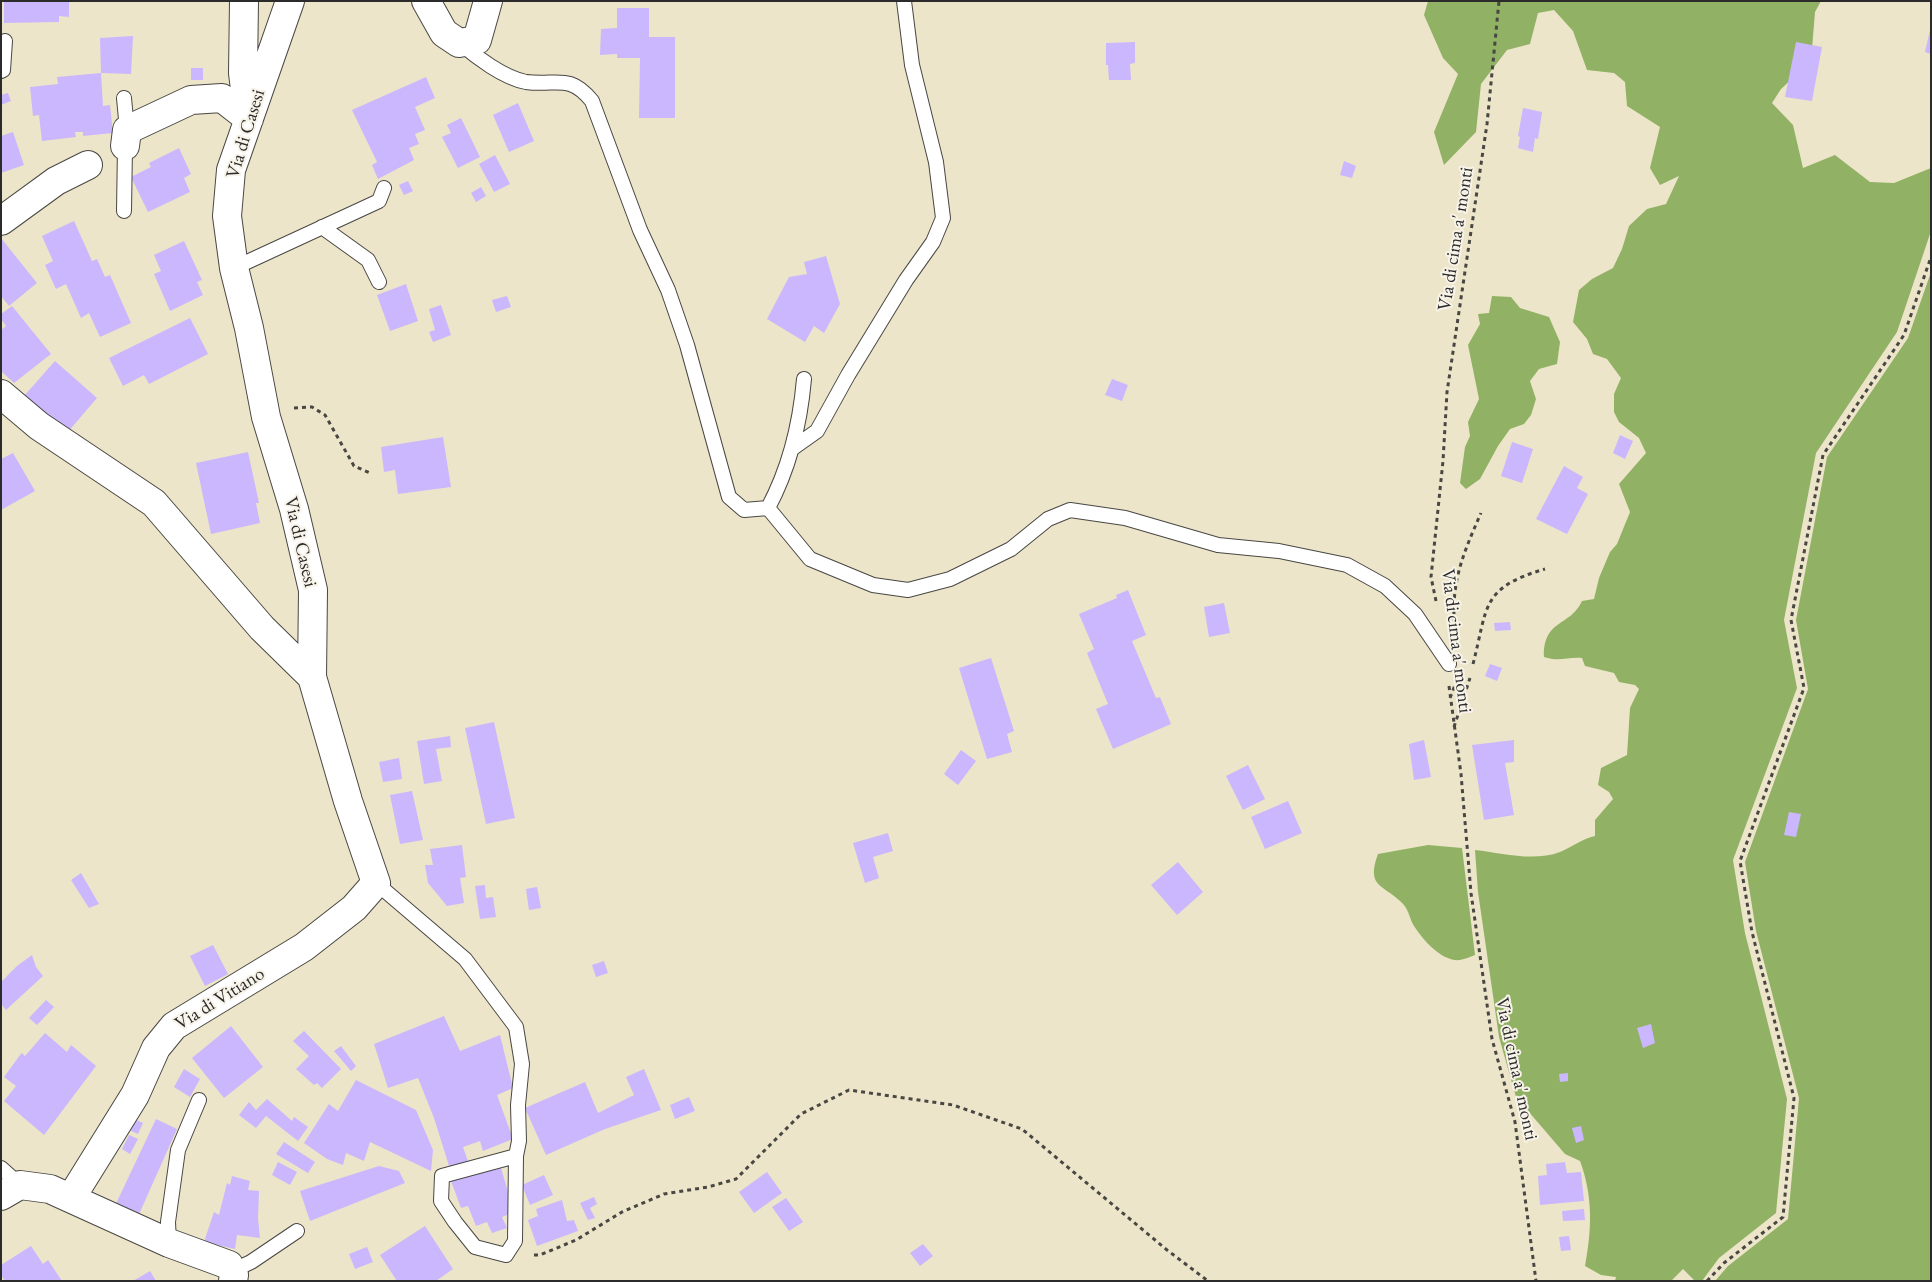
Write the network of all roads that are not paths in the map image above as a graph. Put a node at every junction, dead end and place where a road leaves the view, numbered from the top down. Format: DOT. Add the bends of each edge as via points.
graph roads {
  1 [pos="244,1"];
  2 [pos="290,1"];
  3 [pos="426,1"];
  4 [pos="488,1"];
  5 [pos="904,1"];
  6 [pos="5,41"];
  7 [pos="459,43"];
  8 [pos="1,71"];
  9 [pos="124,98"];
  10 [pos="249,119"];
  11 [pos="126,138"];
  12 [pos="88,165"];
  13 [pos="384,188"];
  14 [pos="124,211"];
  15 [pos="1,221"];
  16 [pos="322,227"];
  17 [pos="234,268"];
  18 [pos="379,282"];
  19 [pos="804,379"];
  20 [pos="1,394"];
  21 [pos="793,448"];
  22 [pos="768,508"];
  23 [pos="1449,664"];
  24 [pos="312,677"];
  25 [pos="376,884"];
  26 [pos="200,1100"];
  27 [pos="516,1156"];
  28 [pos="8,1183"];
  29 [pos="70,1198"];
  30 [pos="297,1231"];
  31 [pos="169,1243"];
  32 [pos="226,1270"];
  1 -- 10 [label="street" via="243,73"];
  2 -- 10 [label="street, Via di Casesi"];
  3 -- 7 [label="street" via="444,33"];
  4 -- 7 [label="street" via="477,40"];
  5 -- 21 [label="lane" via="912,65 936,162 943,218 933,242 906,280 817,431"];
  6 -- 8 [label="lane"];
  7 -- 22 [label="lane" via="483,63 525,82 564,82 581,87 592,101 687,344 728,497 744,510"];
  9 -- 11 [label="lane"];
  10 -- 11 [label="street" via="222,98 190,100"];
  10 -- 17 [label="street, Via di Casesi" via="231,170 227,216"];
  11 -- 14 [label="lane"];
  12 -- 15 [label="street" via="56,182"];
  13 -- 16 [label="lane" via="379,201"];
  16 -- 17 [label="lane"];
  16 -- 18 [label="lane" via="368,260"];
  17 -- 24 [label="street, Via di Casesi" via="266,417 294,509 312,590"];
  19 -- 21 [label="lane"];
  20 -- 24 [label="street" via="39,426 154,503 262,628"];
  21 -- 22 [label="lane" via="781,484"];
  22 -- 23 [label="lane" via="810,560 873,585 908,590 950,579 1012,549 1048,519 1070,510 1125,518 1218,546 1279,551 1347,565 1385,586 1415,614"];
  24 -- 25 [label="street"];
  25 -- 27 [label="lane" via="465,959 516,1028 522,1064"];
  25 -- 29 [label="street, Via di Vitiano" via="354,908 304,947 174,1026 156,1048 135,1095"];
  26 -- 31 [label="lane" via="178,1150 168,1222"];
  27 -- 27 [label="lane" via="515,1241 506,1255 475,1247 441,1201 442,1176"];
  28 -- 29 [label="street" via="50,1189"];
  29 -- 31 [label="street"];
  30 -- 32 [label="lane" via="251,1262"];
  31 -- 32 [label="street"];
}
